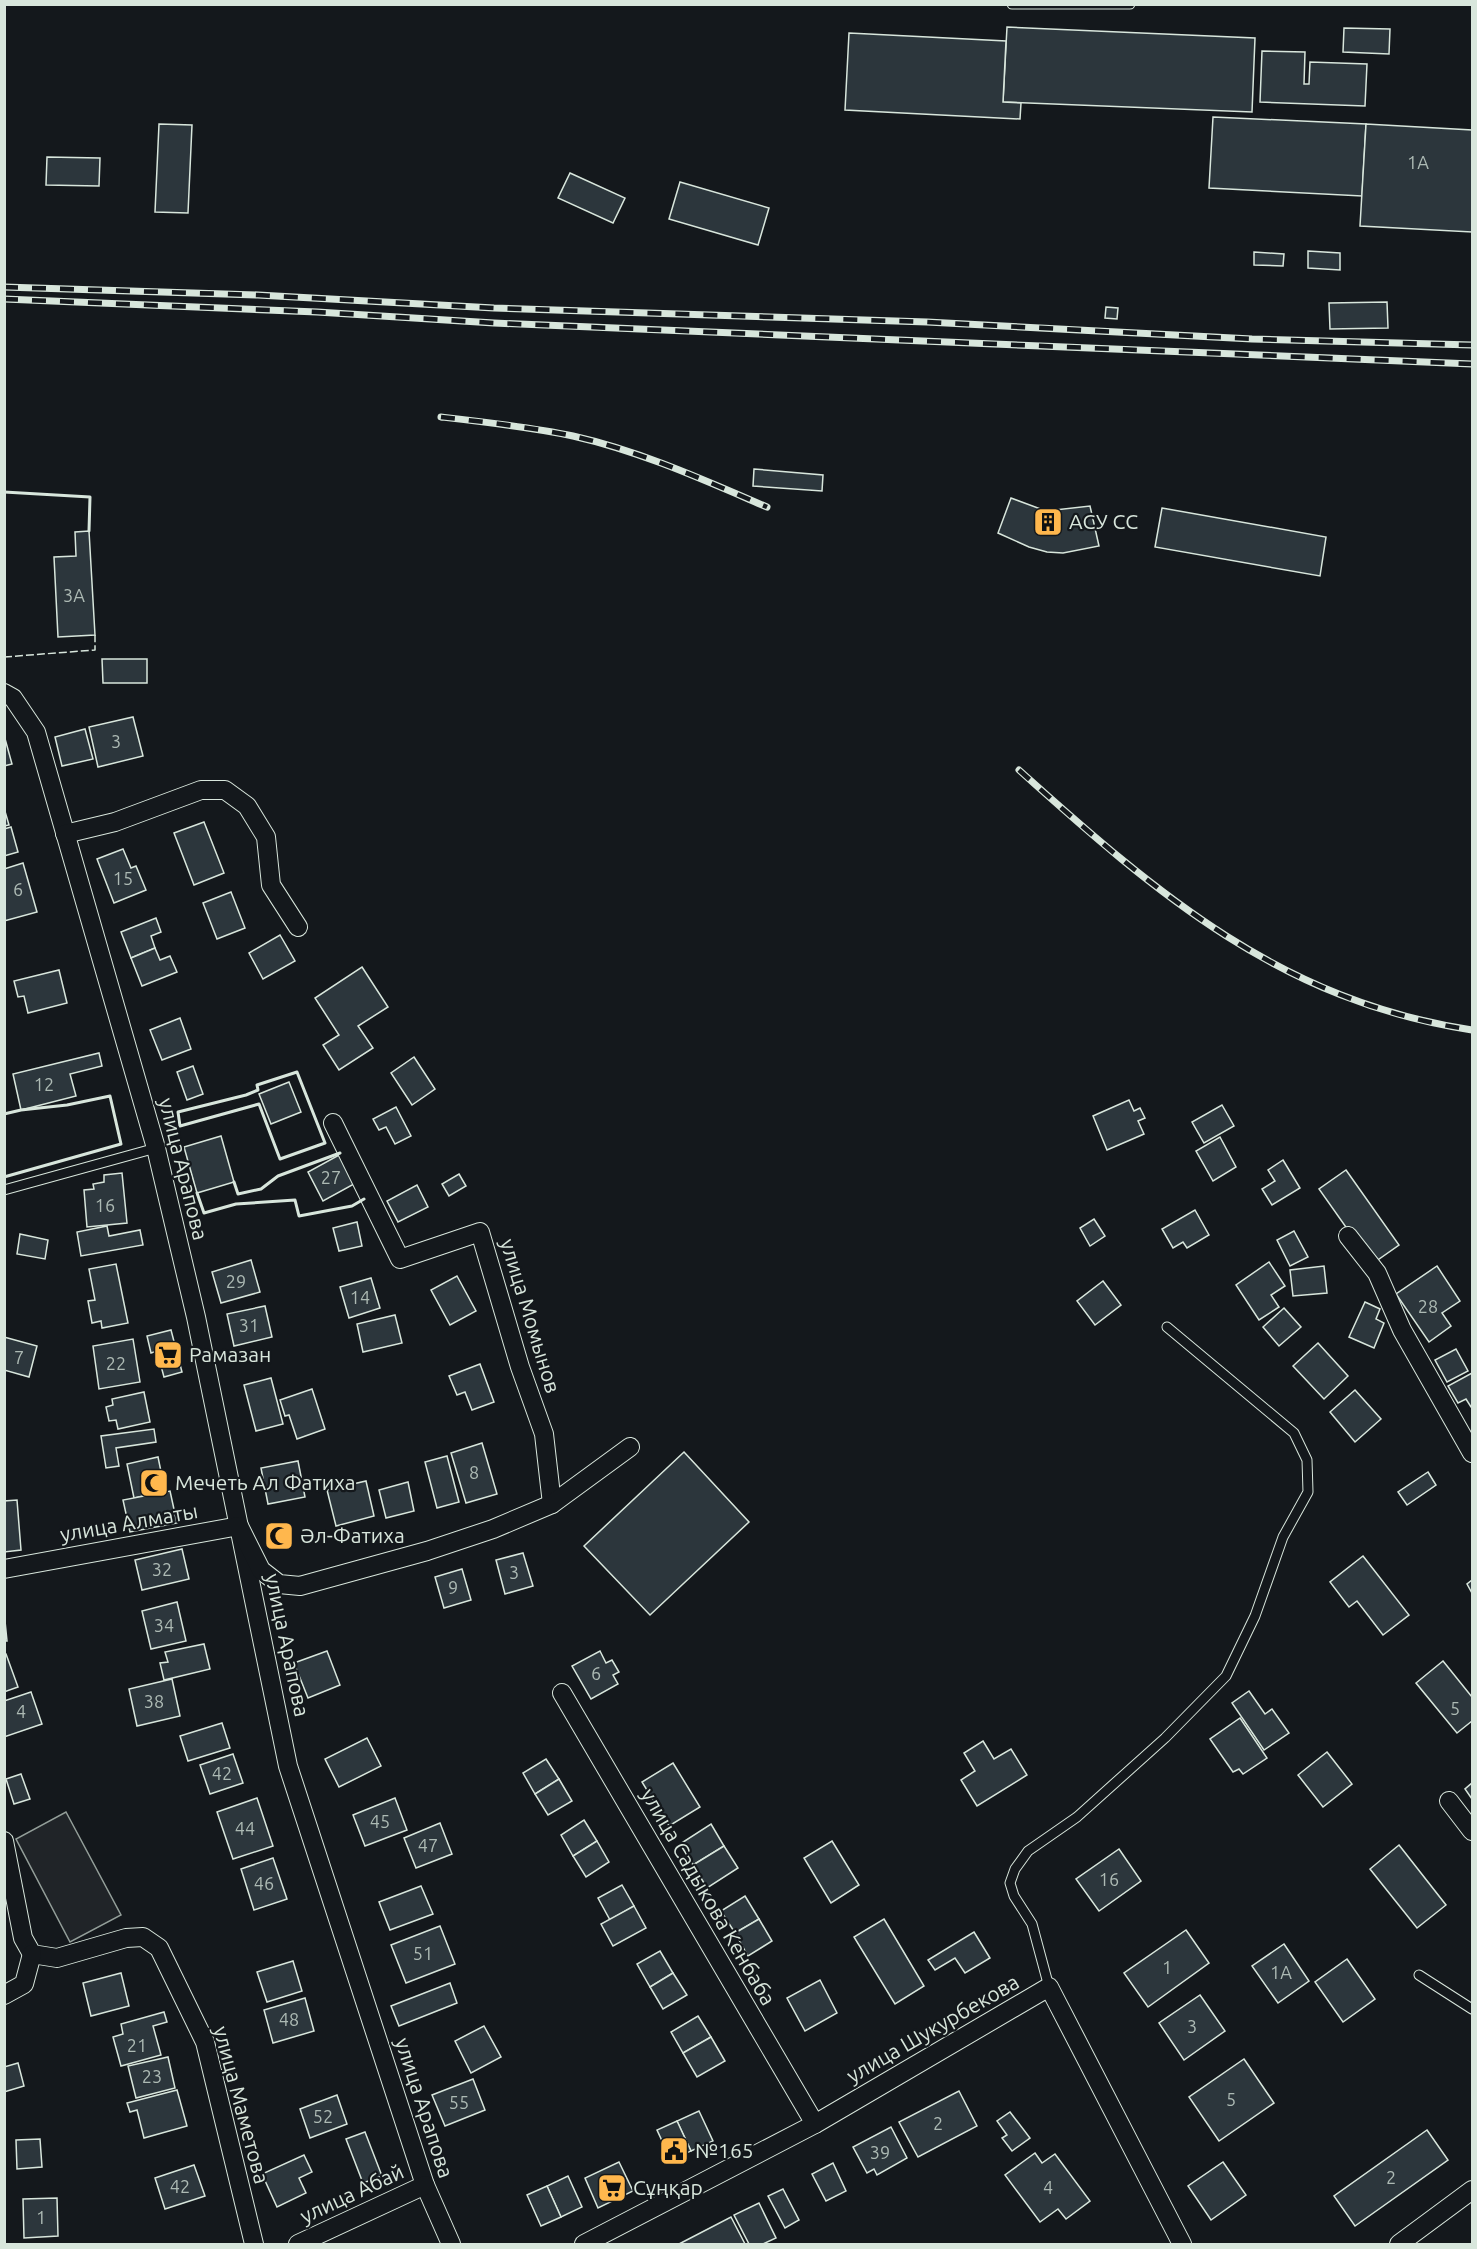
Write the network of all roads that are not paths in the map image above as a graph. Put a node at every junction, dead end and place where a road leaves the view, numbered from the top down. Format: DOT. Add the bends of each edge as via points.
graph roads {
  1 [pos="1012,4"];
  2 [pos="1130,4"];
  3 [pos="4,693"];
  4 [pos="65,834"];
  5 [pos="298,927"];
  6 [pos="333,1124"];
  7 [pos="156,1148"];
  8 [pos="4,1190"];
  9 [pos="1348,1236"];
  10 [pos="1167,1327"];
  11 [pos="630,1448"];
  12 [pos="1473,1453"];
  13 [pos="552,1504"];
  14 [pos="239,1526"];
  15 [pos="4,1569"];
  16 [pos="562,1693"];
  17 [pos="1449,1801"];
  18 [pos="1473,1831"];
  19 [pos="4,1841"];
  20 [pos="32,1954"];
  21 [pos="1419,1975"];
  22 [pos="1049,1987"];
  23 [pos="4,1995"];
  24 [pos="1473,2009"];
  25 [pos="815,2124"];
  26 [pos="425,2185"];
  27 [pos="1473,2190"];
  28 [pos="254,2244"];
  29 [pos="298,2244"];
  30 [pos="451,2244"];
  31 [pos="584,2244"];
  32 [pos="1182,2244"];
  33 [pos="1399,2244"];
  1 -- 2 [label="lane"];
  3 -- 4 [label="street, улица Арапова" via="13,698 36,732"];
  4 -- 5 [label="street" via="115,822 201,790 225,790 247,806 266,837 271,885"];
  4 -- 7 [label="street, улица Арапова"];
  6 -- 13 [label="street, улица Момынов" via="400,1259 480,1232 544,1434"];
  7 -- 8 [label="lane"];
  7 -- 14 [label="street, улица Арапова"];
  9 -- 12 [label="street" via="1377,1273 1402,1330"];
  10 -- 22 [label="lane" via="1294,1433 1307,1460 1308,1492 1283,1538 1255,1616 1226,1676 1165,1738 1077,1817 1028,1851 1015,1869 1010,1883 1032,1924"];
  11 -- 13 [label="street"];
  13 -- 14 [label="street" via="427,1551 300,1586 279,1584 261,1570"];
  14 -- 15 [label="street, улица Алматы"];
  14 -- 26 [label="street, улица Арапова" via="288,1766"];
  16 -- 25 [label="street, улица Садыкова Кенбаба"];
  17 -- 18 [label="street"];
  19 -- 20 [label="street" via="23,1938"];
  20 -- 23 [label="street" via="24,1984"];
  20 -- 28 [label="street, улица Маметова" via="57,1958 126,1938 143,1938 159,1948 205,2042"];
  21 -- 24 [label="lane"];
  22 -- 25 [label="street, улица Шукурбекова"];
  22 -- 32 [label="street, улица Шукурбекова"];
  25 -- 31 [label="street, улица Шукурбекова"];
  26 -- 29 [label="street, улица Абай"];
  26 -- 30 [label="street, улица Арапова"];
  27 -- 33 [label="street"];
}
